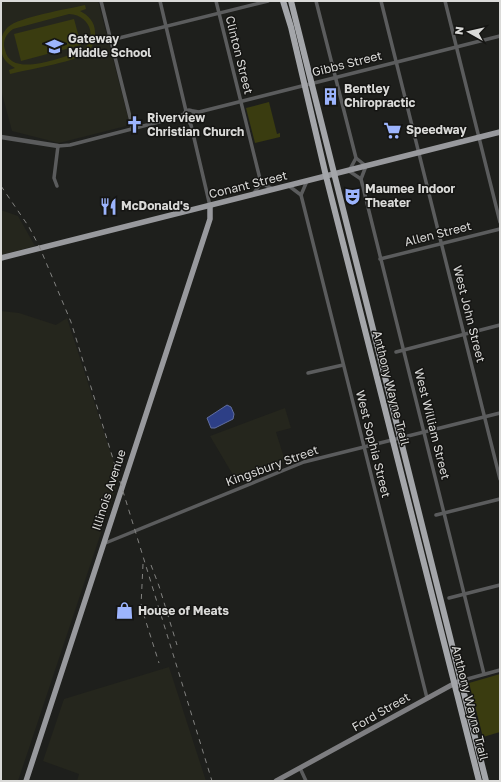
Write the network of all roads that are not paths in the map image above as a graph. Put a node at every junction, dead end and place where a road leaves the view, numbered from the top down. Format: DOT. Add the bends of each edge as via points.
graph roads {
  1 [pos="101,1"];
  2 [pos="160,1"];
  3 [pos="216,1"];
  4 [pos="268,1"];
  5 [pos="283,1"];
  6 [pos="291,1"];
  7 [pos="316,1"];
  8 [pos="381,1"];
  9 [pos="444,1"];
  10 [pos="252,3"];
  11 [pos="219,13"];
  12 [pos="166,26"];
  13 [pos="500,36"];
  14 [pos="111,40"];
  15 [pos="456,47"];
  16 [pos="396,62"];
  17 [pos="336,78"];
  18 [pos="308,84"];
  19 [pos="240,101"];
  20 [pos="189,115"];
  21 [pos="133,129"];
  22 [pos="500,132"];
  23 [pos="1,137"];
  24 [pos="479,138"];
  25 [pos="58,146"];
  26 [pos="418,153"];
  27 [pos="356,158"];
  28 [pos="366,166"];
  29 [pos="349,171"];
  30 [pos="334,174"];
  31 [pos="326,176"];
  32 [pos="361,179"];
  33 [pos="307,181"];
  34 [pos="261,183"];
  35 [pos="57,186"];
  36 [pos="289,186"];
  37 [pos="274,190"];
  38 [pos="252,195"];
  39 [pos="301,195"];
  40 [pos="210,206"];
  41 [pos="500,222"];
  42 [pos="500,229"];
  43 [pos="441,244"];
  44 [pos="1,258"];
  45 [pos="380,259"];
  46 [pos="500,325"];
  47 [pos="464,334"];
  48 [pos="403,350"];
  49 [pos="396,352"];
  50 [pos="343,366"];
  51 [pos="308,373"];
  52 [pos="500,413"];
  53 [pos="485,417"];
  54 [pos="423,432"];
  55 [pos="400,438"];
  56 [pos="393,440"];
  57 [pos="363,448"];
  58 [pos="500,479"];
  59 [pos="500,499"];
  60 [pos="444,513"];
  61 [pos="436,515"];
  62 [pos="103,545"];
  63 [pos="500,585"];
  64 [pos="464,594"];
  65 [pos="450,598"];
  66 [pos="500,670"];
  67 [pos="484,674"];
  68 [pos="457,682"];
  69 [pos="427,698"];
  70 [pos="300,768"];
  71 [pos="26,781"];
  72 [pos="276,781"];
  73 [pos="306,781"];
  74 [pos="479,781"];
  75 [pos="486,781"];
  1 -- 14 [label="street"];
  2 -- 12 [label="street"];
  3 -- 11 [label="street, Clinton Street"];
  4 -- 10 [label="street"];
  5 -- 18 [label="highway, Anthony Wayne Trail"];
  6 -- 18 [label="highway, Anthony Wayne Trail"];
  7 -- 17 [label="street"];
  8 -- 16 [label="street, West John Street"];
  9 -- 15 [label="street"];
  10 -- 11 [label="street"];
  11 -- 12 [label="street"];
  11 -- 19 [label="street, Clinton Street"];
  12 -- 14 [label="street"];
  12 -- 20 [label="street"];
  13 -- 15 [label="street, Gibbs Street"];
  14 -- 21 [label="street"];
  15 -- 16 [label="street, Gibbs Street"];
  15 -- 24 [label="street"];
  16 -- 17 [label="street, Gibbs Street"];
  16 -- 26 [label="street, West John Street"];
  17 -- 18 [label="street, Gibbs Street"];
  17 -- 27 [label="street"];
  18 -- 19 [label="street, Gibbs Street"];
  18 -- 30 [label="highway, Anthony Wayne Trail"];
  18 -- 31 [label="highway, Anthony Wayne Trail"];
  19 -- 20 [label="street, Gibbs Street"];
  19 -- 34 [label="street, Clinton Street"];
  20 -- 21 [label="street, Gibbs Street"];
  20 -- 40 [label="street"];
  21 -- 25 [label="street, Gibbs Street"];
  22 -- 24 [label="main road, Conant Street"];
  23 -- 25 [label="street"];
  24 -- 26 [label="main road, Conant Street"];
  24 -- 41 [label="street"];
  25 -- 35 [label="street" via="54,178"];
  26 -- 28 [label="main road, Conant Street"];
  26 -- 43 [label="street, West John Street"];
  27 -- 28 [label="street"];
  27 -- 29 [label="street"];
  28 -- 29 [label="main road, Conant Street"];
  28 -- 32 [label="street"];
  29 -- 30 [label="main road, Conant Street"];
  29 -- 32 [label="street"];
  30 -- 31 [label="main road, Conant Street"];
  30 -- 55 [label="highway, Anthony Wayne Trail"];
  31 -- 33 [label="main road, Conant Street"];
  31 -- 56 [label="highway, Anthony Wayne Trail"];
  32 -- 45 [label="street, West William Street"];
  33 -- 36 [label="main road, Conant Street"];
  33 -- 39 [label="street"];
  34 -- 37 [label="street"];
  34 -- 38 [label="street"];
  36 -- 37 [label="main road, Conant Street"];
  36 -- 39 [label="street"];
  37 -- 38 [label="main road, Conant Street"];
  38 -- 40 [label="main road, Conant Street"];
  39 -- 50 [label="street, West Sophia Street"];
  40 -- 44 [label="main road, Conant Street"];
  40 -- 62 [label="main road, Illinois Avenue" via="210,219"];
  42 -- 43 [label="street, Allen Street"];
  43 -- 45 [label="street, Allen Street"];
  43 -- 47 [label="street, West John Street"];
  45 -- 48 [label="street, West William Street"];
  46 -- 47 [label="street"];
  47 -- 48 [label="street"];
  47 -- 53 [label="street, West John Street"];
  48 -- 49 [label="street"];
  48 -- 54 [label="street, West William Street"];
  50 -- 51 [label="street"];
  50 -- 57 [label="street, West Sophia Street"];
  52 -- 53 [label="street, Kingsbury Street"];
  53 -- 54 [label="street, Kingsbury Street"];
  53 -- 58 [label="street, West John Street"];
  54 -- 55 [label="street, Kingsbury Street"];
  54 -- 60 [label="street, West William Street"];
  55 -- 56 [label="street, Kingsbury Street"];
  55 -- 68 [label="highway, Anthony Wayne Trail"];
  56 -- 57 [label="street, Kingsbury Street"];
  56 -- 68 [label="highway, Anthony Wayne Trail"];
  57 -- 62 [label="street, Kingsbury Street" via="304,462"];
  57 -- 69 [label="street, West Sophia Street"];
  59 -- 60 [label="street"];
  60 -- 61 [label="street"];
  60 -- 64 [label="street, West William Street"];
  62 -- 71 [label="main road, Illinois Avenue"];
  63 -- 64 [label="street"];
  64 -- 65 [label="street"];
  64 -- 67 [label="street, West William Street"];
  66 -- 67 [label="street, Ford Street"];
  67 -- 68 [label="street, Ford Street"];
  68 -- 69 [label="main road, Ford Street"];
  68 -- 74 [label="highway, Anthony Wayne Trail"];
  68 -- 75 [label="highway, Anthony Wayne Trail"];
  69 -- 70 [label="main road, Ford Street"];
  70 -- 72 [label="main road, Ford Street"];
  70 -- 73 [label="street"];
}
